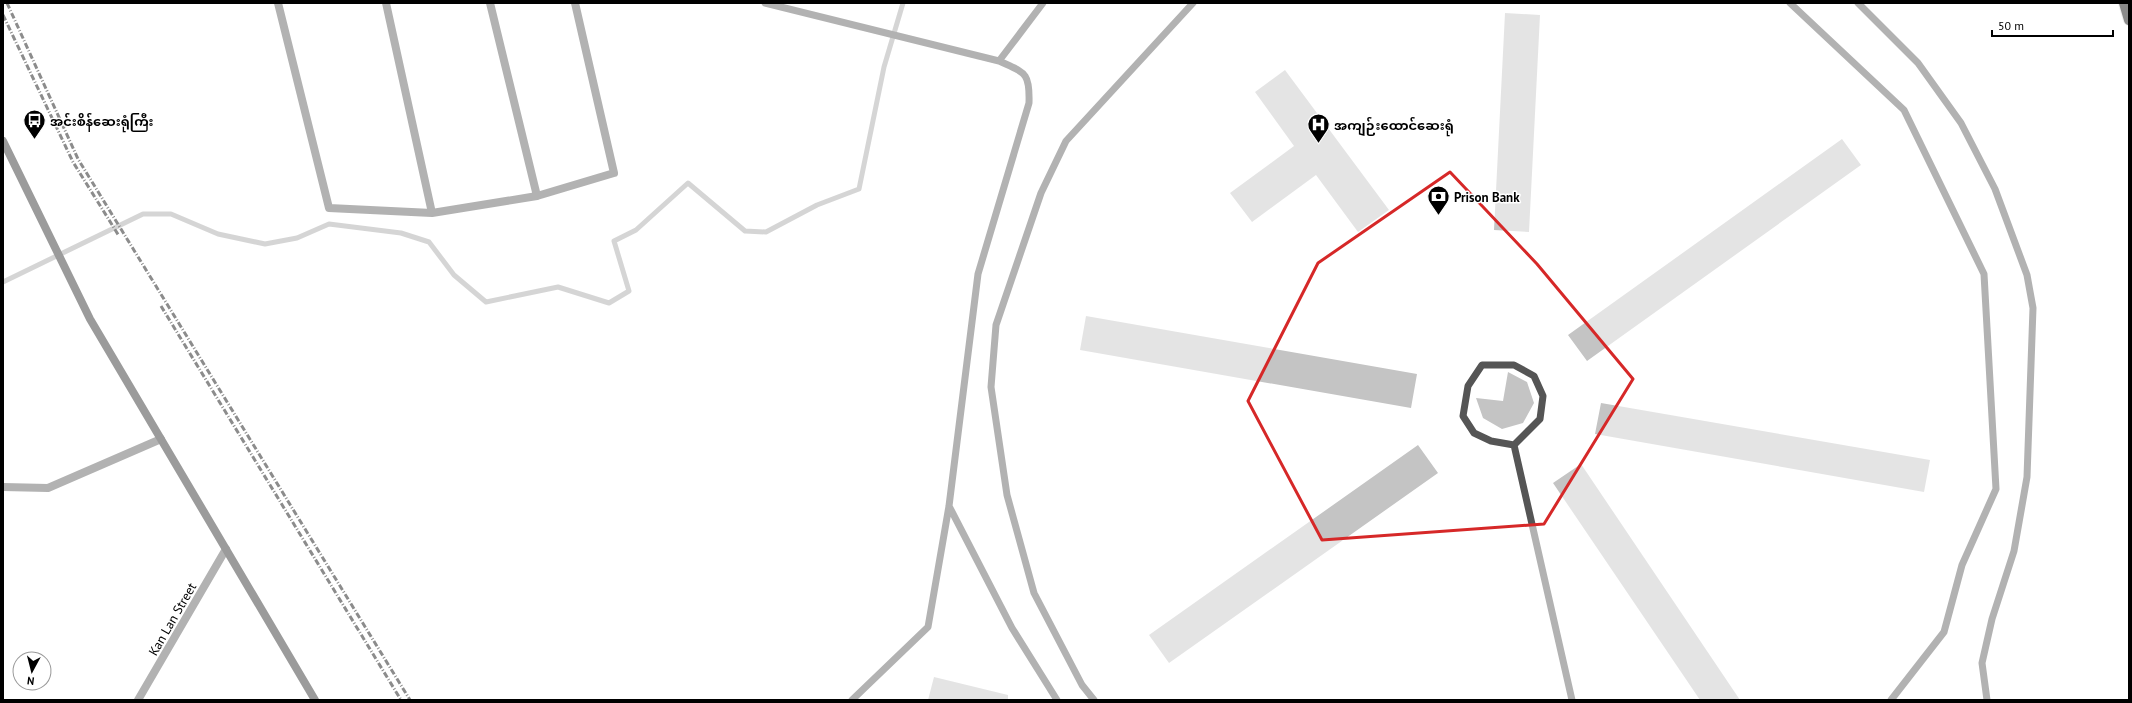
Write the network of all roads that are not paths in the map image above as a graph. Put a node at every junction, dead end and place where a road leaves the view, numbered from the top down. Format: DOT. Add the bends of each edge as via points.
graph roads {
  1 [pos="278,3"];
  2 [pos="386,3"];
  3 [pos="490,3"];
  4 [pos="575,3"];
  5 [pos="766,3"];
  6 [pos="1043,3"];
  7 [pos="1193,3"];
  8 [pos="1790,3"];
  9 [pos="1858,3"];
  10 [pos="2124,3"];
  11 [pos="2129,20"];
  12 [pos="999,61"];
  13 [pos="4,143"];
  14 [pos="537,196"];
  15 [pos="432,213"];
  16 [pos="161,439"];
  17 [pos="1514,445"];
  18 [pos="3,487"];
  19 [pos="949,506"];
  20 [pos="226,549"];
  21 [pos="138,700"];
  22 [pos="315,700"];
  23 [pos="852,700"];
  24 [pos="1057,700"];
  25 [pos="1094,700"];
  26 [pos="1572,700"];
  27 [pos="1892,700"];
  28 [pos="1987,700"];
  1 -- 15 [label="street" via="329,208"];
  2 -- 15 [label="street"];
  3 -- 14 [label="street"];
  4 -- 14 [label="street" via="614,173"];
  5 -- 12 [label="lane"];
  6 -- 12 [label="lane"];
  7 -- 25 [label="lane" via="1066,140 1041,193 996,325 991,387 1007,495 1034,593 1082,685"];
  8 -- 27 [label="lane" via="1904,110 1984,274 1996,489 1962,565 1944,632"];
  9 -- 28 [label="lane" via="1918,63 1961,123 1995,189 2027,275 2033,308 2027,476 2014,551 1992,619 1982,663"];
  10 -- 11 [label="main road"];
  12 -- 19 [label="lane" via="1024,73 1029,84 1028,103 978,274"];
  13 -- 16 [label="main road" via="90,319"];
  14 -- 15 [label="street"];
  16 -- 18 [label="street" via="48,488"];
  16 -- 20 [label="main road"];
  17 -- 17 [label="lane" via="1540,419 1543,396 1534,376 1514,365 1482,365 1468,386 1464,416 1474,433 1491,441"];
  17 -- 26 [label="lane"];
  19 -- 23 [label="lane" via="928,627"];
  19 -- 24 [label="lane" via="1012,628"];
  20 -- 21 [label="street, Kan Lan Street"];
  20 -- 22 [label="main road"];
}
